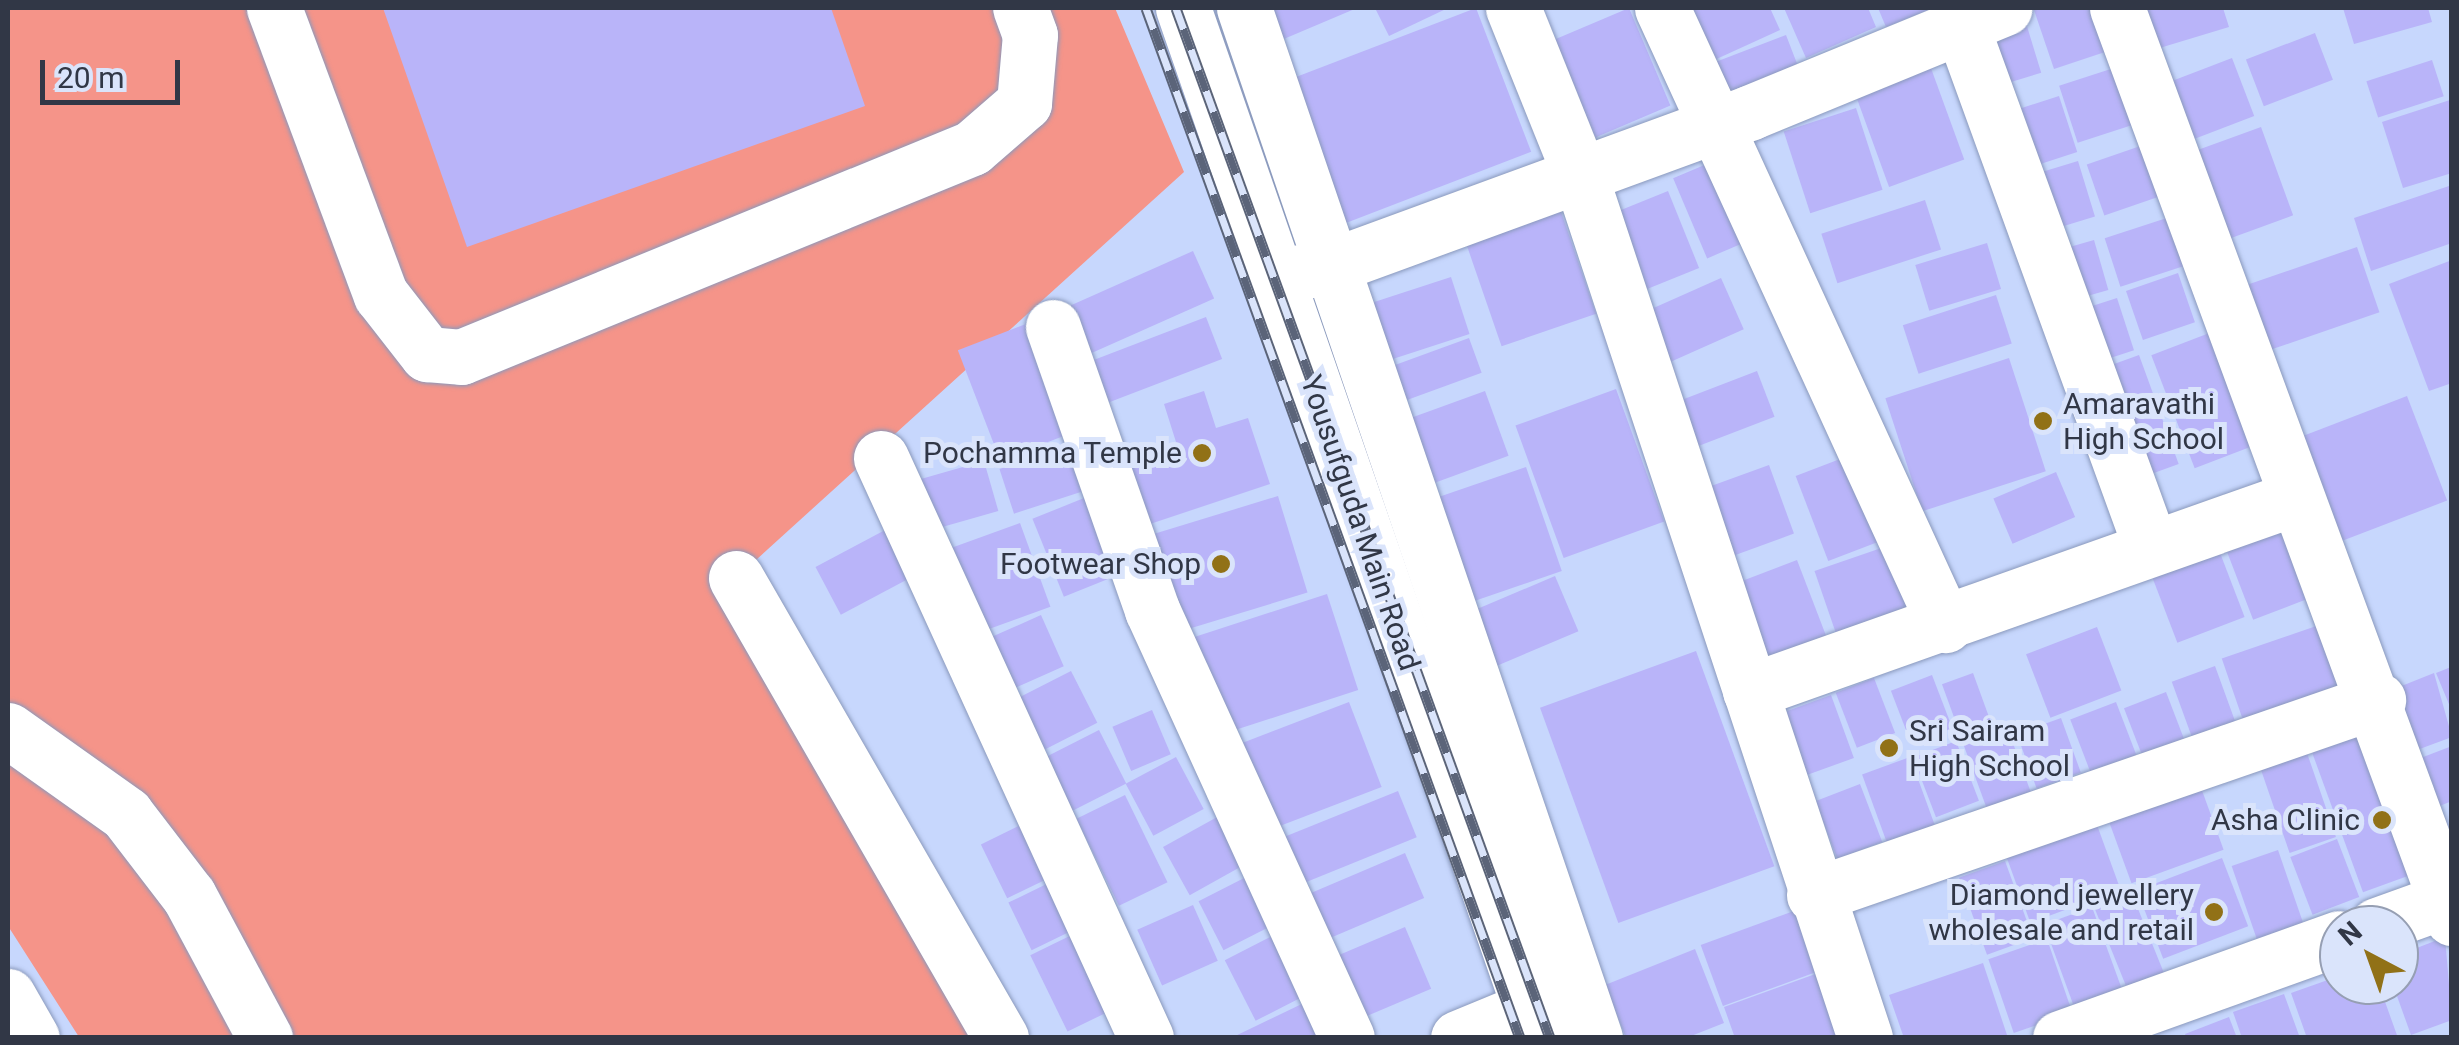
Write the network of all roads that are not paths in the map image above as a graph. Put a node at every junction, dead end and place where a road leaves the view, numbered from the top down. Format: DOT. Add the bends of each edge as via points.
graph roads {
  1 [pos="274,8"];
  2 [pos="1020,8"];
  3 [pos="1183,8"];
  4 [pos="1244,8"];
  5 [pos="1513,8"];
  6 [pos="1662,8"];
  7 [pos="2117,8"];
  8 [pos="1982,15"];
  9 [pos="1718,120"];
  10 [pos="1579,172"];
  11 [pos="1331,266"];
  12 [pos="1275,277"];
  13 [pos="1052,327"];
  14 [pos="881,458"];
  15 [pos="2295,498"];
  16 [pos="2150,545"];
  17 [pos="736,578"];
  18 [pos="1945,625"];
  19 [pos="1750,691"];
  20 [pos="2378,700"];
  21 [pos="8,730"];
  22 [pos="1814,895"];
  23 [pos="2449,906"];
  24 [pos="2419,914"];
  25 [pos="2319,945"];
  26 [pos="8,996"];
  27 [pos="1534,1023"];
  28 [pos="32,1038"];
  29 [pos="265,1038"];
  30 [pos="1001,1038"];
  31 [pos="1146,1038"];
  32 [pos="1347,1038"];
  33 [pos="1458,1038"];
  34 [pos="1596,1038"];
  35 [pos="1865,1038"];
  36 [pos="2060,1038"];
  1 -- 2 [label="street" via="380,295 426,354 461,357 972,148 1024,103 1030,34"];
  3 -- 12 [label="street, Yousufguda Main Road"];
  4 -- 11 [label="street, Yousufguda Main Road"];
  5 -- 10 [label="street"];
  6 -- 9 [label="street"];
  7 -- 15 [label="street"];
  8 -- 9 [label="street"];
  8 -- 16 [label="street"];
  9 -- 10 [label="street"];
  9 -- 18 [label="street"];
  10 -- 11 [label="street"];
  10 -- 19 [label="street"];
  11 -- 12 [label="street"];
  11 -- 34 [label="street, Yousufguda Main Road"];
  12 -- 27 [label="street, Yousufguda Main Road"];
  13 -- 32 [label="street" via="1152,610"];
  14 -- 31 [label="street"];
  15 -- 16 [label="street"];
  15 -- 20 [label="street"];
  16 -- 18 [label="street"];
  17 -- 30 [label="street"];
  18 -- 19 [label="street"];
  19 -- 22 [label="street"];
  20 -- 22 [label="street"];
  20 -- 23 [label="street"];
  21 -- 29 [label="street" via="126,814 189,896"];
  22 -- 35 [label="street"];
  23 -- 24 [label="street"];
  25 -- 36 [label="street"];
  26 -- 28 [label="street"];
  27 -- 33 [label="street"];
}
